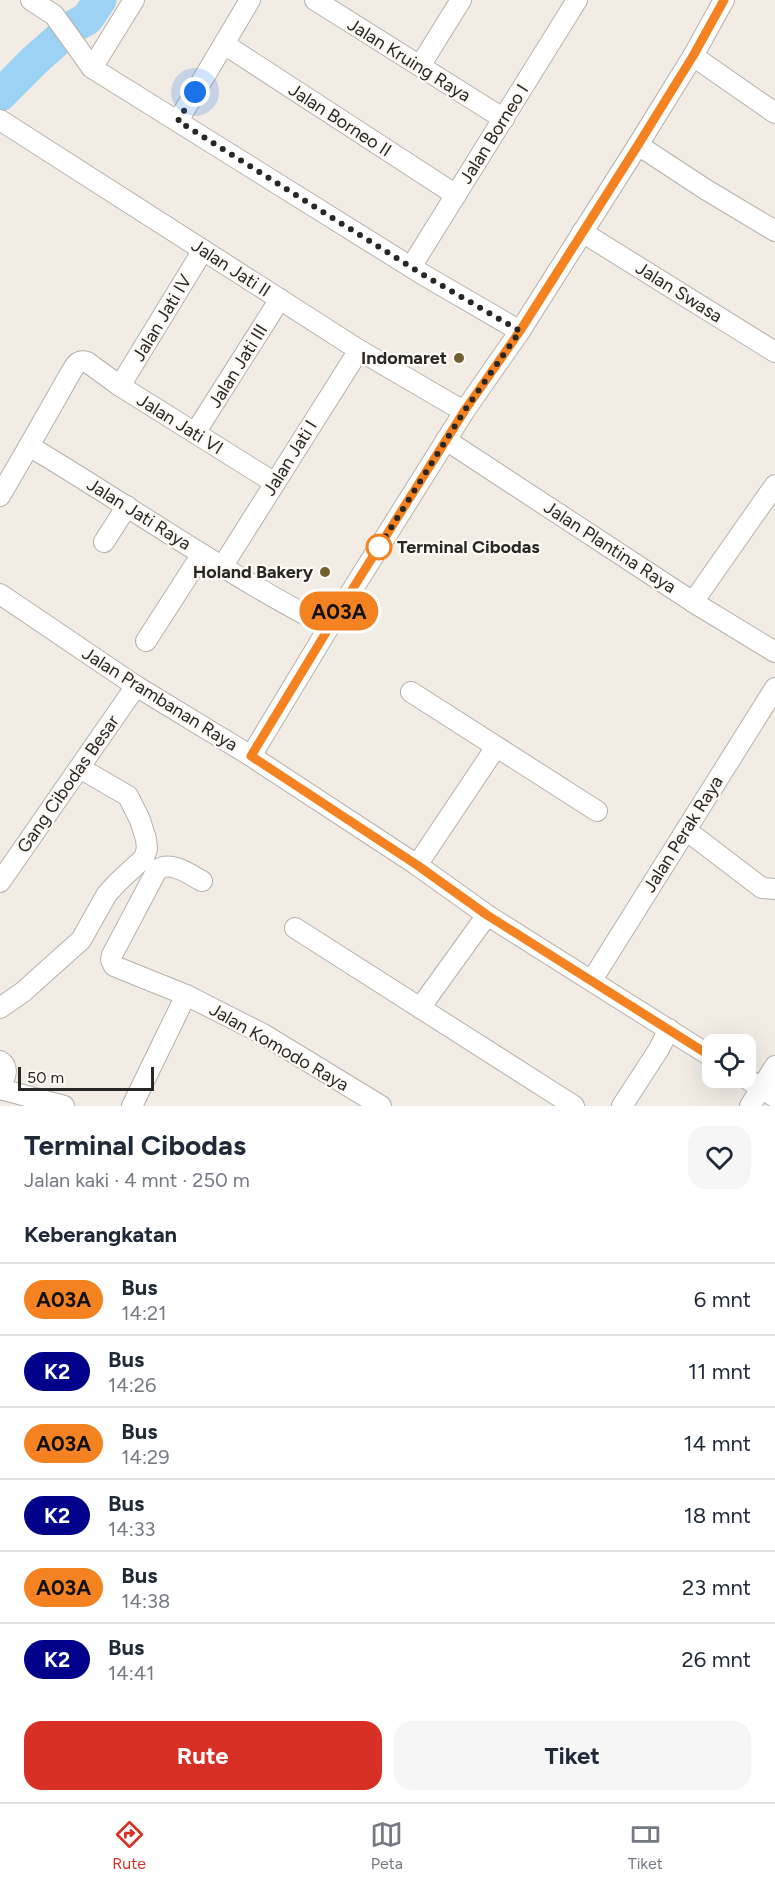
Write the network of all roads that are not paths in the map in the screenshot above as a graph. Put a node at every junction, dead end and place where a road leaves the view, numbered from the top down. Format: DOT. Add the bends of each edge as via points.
graph roads {
  1 [pos="31,0"];
  2 [pos="134,0"];
  3 [pos="250,0"];
  4 [pos="315,0"];
  5 [pos="461,0"];
  6 [pos="577,0"];
  7 [pos="724,0"];
  8 [pos="224,44"];
  9 [pos="693,56"];
  10 [pos="88,61"];
  11 [pos="420,66"];
  12 [pos="775,113"];
  13 [pos="504,119"];
  14 [pos="0,120"];
  15 [pos="178,121"];
  16 [pos="638,145"];
  17 [pos="456,195"];
  18 [pos="775,231"];
  19 [pos="582,232"];
  20 [pos="203,250"];
  21 [pos="411,267"];
  22 [pos="280,299"];
  23 [pos="520,331"];
  24 [pos="359,350"];
  25 [pos="775,352"];
  26 [pos="120,386"];
  27 [pos="465,410"];
  28 [pos="195,433"];
  29 [pos="446,440"];
  30 [pos="30,446"];
  31 [pos="274,483"];
  32 [pos="775,485"];
  33 [pos="0,495"];
  34 [pos="127,506"];
  35 [pos="104,542"];
  36 [pos="202,554"];
  37 [pos="222,567"];
  38 [pos="0,594"];
  39 [pos="693,602"];
  40 [pos="329,627"];
  41 [pos="146,641"];
  42 [pos="775,652"];
  43 [pos="136,686"];
  44 [pos="775,688"];
  45 [pos="411,692"];
  46 [pos="496,747"];
  47 [pos="251,756"];
  48 [pos="80,768"];
  49 [pos="597,811"];
  50 [pos="686,830"];
  51 [pos="417,865"];
  52 [pos="2,874"];
  53 [pos="202,881"];
  54 [pos="775,889"];
  55 [pos="487,915"];
  56 [pos="295,928"];
  57 [pos="592,980"];
  58 [pos="186,995"];
  59 [pos="0,1008"];
  60 [pos="420,1008"];
  61 [pos="669,1029"];
  62 [pos="702,1050"];
  63 [pos="0,1061"];
  64 [pos="775,1066"];
  65 [pos="0,1088"];
  66 [pos="768,1092"];
  67 [pos="64,1106"];
  68 [pos="132,1106"];
  69 [pos="381,1106"];
  70 [pos="574,1106"];
  71 [pos="622,1106"];
  72 [pos="750,1106"];
  1 -- 10 [label="street" via="54,15"];
  2 -- 10 [label="street"];
  3 -- 8 [label="street"];
  4 -- 11 [label="street, Jalan Kruing Raya"];
  5 -- 11 [label="street"];
  6 -- 13 [label="street, Jalan Borneo I"];
  7 -- 9 [label="street"];
  8 -- 15 [label="street"];
  8 -- 17 [label="street, Jalan Borneo II"];
  9 -- 12 [label="street"];
  9 -- 16 [label="street"];
  10 -- 15 [label="street"];
  11 -- 13 [label="street, Jalan Kruing Raya"];
  13 -- 17 [label="street, Jalan Borneo I"];
  14 -- 20 [label="street, Jalan Jati II"];
  15 -- 21 [label="street"];
  16 -- 18 [label="street"];
  16 -- 19 [label="street"];
  17 -- 21 [label="street, Jalan Borneo I"];
  19 -- 23 [label="street"];
  19 -- 25 [label="street, Jalan Swasa"];
  20 -- 22 [label="street, Jalan Jati II"];
  20 -- 26 [label="street, Jalan Jati IV"];
  21 -- 23 [label="street"];
  22 -- 24 [label="street, Jalan Jati II"];
  22 -- 28 [label="street, Jalan Jati III"];
  23 -- 27 [label="street"];
  24 -- 27 [label="street, Jalan Jati II"];
  24 -- 31 [label="street, Jalan Jati I"];
  26 -- 28 [label="street, Jalan Jati VI"];
  26 -- 30 [label="street, Jalan Jati VI" via="87,362 76,363"];
  27 -- 29 [label="street"];
  28 -- 31 [label="street, Jalan Jati VI"];
  29 -- 39 [label="street, Jalan Plantina Raya"];
  29 -- 40 [label="street"];
  30 -- 33 [label="street"];
  30 -- 34 [label="street, Jalan Jati Raya"];
  31 -- 37 [label="street, Jalan Jati I"];
  32 -- 39 [label="street"];
  34 -- 35 [label="street"];
  34 -- 36 [label="street, Jalan Jati Raya"];
  36 -- 37 [label="street, Jalan Jati Raya"];
  36 -- 41 [label="street"];
  37 -- 40 [label="street, Jalan Jati Raya"];
  38 -- 43 [label="street, Jalan Prambanan Raya"];
  39 -- 42 [label="street, Jalan Plantina Raya"];
  40 -- 47 [label="street"];
  43 -- 47 [label="street, Jalan Prambanan Raya"];
  43 -- 48 [label="street, Gang Cibodas Besar"];
  44 -- 50 [label="street, Jalan Perak Raya"];
  45 -- 46 [label="street"];
  46 -- 49 [label="street"];
  46 -- 51 [label="street"];
  47 -- 51 [label="street, Jalan Prambanan Raya"];
  48 -- 52 [label="street, Gang Cibodas Besar"];
  48 -- 59 [label="street" via="128,796 146,839 144,858 107,894 81,940"];
  50 -- 54 [label="street" via="762,888"];
  50 -- 57 [label="street, Jalan Perak Raya"];
  51 -- 55 [label="street, Jalan Prambanan Raya"];
  53 -- 58 [label="street, Jalan Komodo Raya" via="174,867 157,870 112,955 118,969"];
  55 -- 57 [label="street, Jalan Prambanan Raya"];
  55 -- 60 [label="street"];
  56 -- 60 [label="street"];
  57 -- 61 [label="street, Jalan Prambanan Raya"];
  58 -- 68 [label="street"];
  58 -- 69 [label="street, Jalan Komodo Raya" via="263,1034"];
  60 -- 70 [label="street"];
  61 -- 62 [label="street, Jalan Prambanan Raya"];
  61 -- 71 [label="street"];
  63 -- 65 [label="street" via="6,1068"];
  64 -- 66 [label="street"];
  65 -- 67 [label="street"];
  66 -- 72 [label="street"];
}
